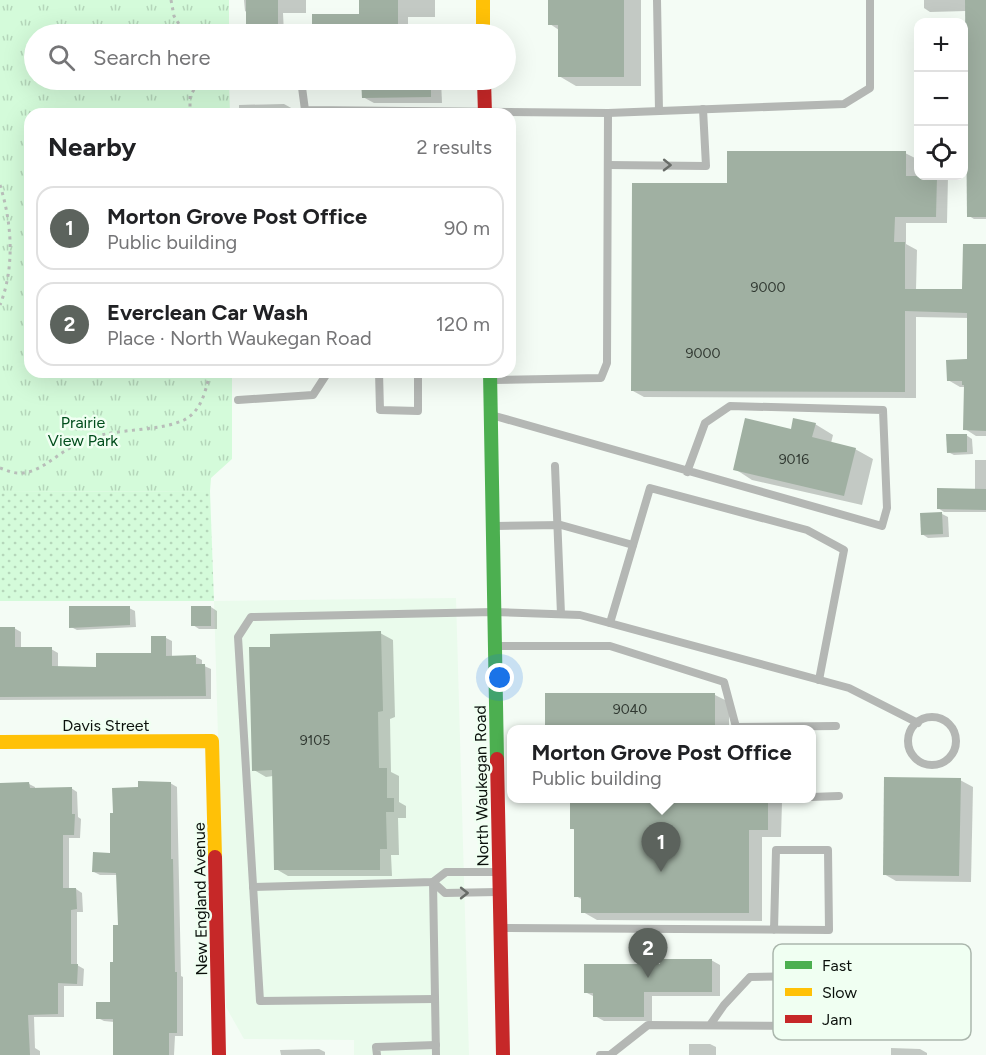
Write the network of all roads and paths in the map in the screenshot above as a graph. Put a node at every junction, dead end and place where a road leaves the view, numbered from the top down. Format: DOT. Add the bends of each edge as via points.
graph roads {
  1 [pos="171,0"];
  2 [pos="483,0"];
  3 [pos="657,0"];
  4 [pos="870,0"];
  5 [pos="179,24"];
  6 [pos="483,24"];
  7 [pos="194,90"];
  8 [pos="302,90"];
  9 [pos="484,90"];
  10 [pos="190,108"];
  11 [pos="305,108"];
  12 [pos="485,108"];
  13 [pos="703,109"];
  14 [pos="659,111"];
  15 [pos="516,112"];
  16 [pos="608,113"];
  17 [pos="608,165"];
  18 [pos="0,185"];
  19 [pos="0,304"];
  20 [pos="516,376"];
  21 [pos="209,378"];
  22 [pos="324,378"];
  23 [pos="379,378"];
  24 [pos="418,378"];
  25 [pos="490,378"];
  26 [pos="238,400"];
  27 [pos="490,415"];
  28 [pos="555,466"];
  29 [pos="0,468"];
  30 [pos="687,472"];
  31 [pos="557,525"];
  32 [pos="493,526"];
  33 [pos="633,545"];
  34 [pos="494,612"];
  35 [pos="561,614"];
  36 [pos="610,623"];
  37 [pos="495,646"];
  38 [pos="819,680"];
  39 [pos="918,723"];
  40 [pos="735,725"];
  41 [pos="816,726"];
  42 [pos="836,726"];
  43 [pos="212,741"];
  44 [pos="0,742"];
  45 [pos="839,796"];
  46 [pos="816,797"];
  47 [pos="499,872"];
  48 [pos="433,882"];
  49 [pos="253,887"];
  50 [pos="500,892"];
  51 [pos="500,928"];
  52 [pos="774,930"];
  53 [pos="773,977"];
  54 [pos="435,999"];
  55 [pos="710,1025"];
  56 [pos="773,1026"];
  57 [pos="436,1045"];
  58 [pos="219,1055"];
  59 [pos="377,1055"];
  60 [pos="436,1055"];
  61 [pos="503,1055"];
  62 [pos="600,1055"];
  1 -- 5 [label="path"];
  2 -- 6 [label="main road"];
  3 -- 14 [label="lane"];
  4 -- 13 [label="lane" via="870,88 844,104"];
  7 -- 10 [label="path"];
  8 -- 11 [label="lane"];
  9 -- 12 [label="main road"];
  13 -- 14 [label="lane"];
  17 -- 13 [label="lane, one-way" via="706,166"];
  14 -- 16 [label="lane"];
  15 -- 16 [label="lane"];
  16 -- 17 [label="lane"];
  17 -- 20 [label="lane" via="607,363 601,378"];
  18 -- 19 [label="path" via="6,205 10,259 8,282"];
  21 -- 29 [label="path" via="199,406 184,420 91,439 26,472"];
  22 -- 26 [label="lane" via="313,395"];
  23 -- 24 [label="lane" via="380,410 418,411"];
  25 -- 27 [label="main road, North Waukegan Road"];
  27 -- 30 [label="lane"];
  27 -- 32 [label="main road, North Waukegan Road"];
  28 -- 31 [label="lane"];
  30 -- 30 [label="lane" via="705,423 730,406 883,410 887,508 882,526"];
  31 -- 32 [label="lane"];
  31 -- 33 [label="lane"];
  31 -- 35 [label="lane"];
  32 -- 34 [label="main road, North Waukegan Road"];
  33 -- 36 [label="lane"];
  33 -- 38 [label="lane" via="650,488 807,530 844,550"];
  34 -- 35 [label="lane"];
  34 -- 37 [label="main road, North Waukegan Road"];
  34 -- 49 [label="lane" via="251,617 238,637"];
  35 -- 36 [label="lane"];
  36 -- 38 [label="lane"];
  37 -- 40 [label="lane" via="609,646 724,682"];
  37 -- 47 [label="main road, North Waukegan Road" via="501,767"];
  38 -- 39 [label="lane" via="849,688"];
  39 -- 39 [label="lane" via="909,736 916,759 931,765 947,760 956,747 948,724 933,718"];
  41 -- 42 [label="lane"];
  43 -- 44 [label="main road, Davis Street"];
  43 -- 58 [label="main road, New England Avenue"];
  45 -- 46 [label="lane"];
  47 -- 48 [label="lane" via="446,872"];
  47 -- 50 [label="main road, North Waukegan Road"];
  48 -- 49 [label="lane"];
  48 -- 50 [label="lane, one-way" via="445,893"];
  48 -- 54 [label="lane"];
  49 -- 54 [label="lane" via="260,1001"];
  50 -- 51 [label="main road, North Waukegan Road"];
  51 -- 52 [label="lane"];
  51 -- 61 [label="main road, North Waukegan Road"];
  52 -- 52 [label="lane" via="829,930 828,850 776,850"];
  53 -- 55 [label="lane" via="750,977"];
  54 -- 57 [label="lane"];
  55 -- 56 [label="lane"];
  55 -- 62 [label="lane" via="648,1025 610,1055"];
  57 -- 59 [label="lane" via="376,1047"];
  57 -- 60 [label="lane"];
}
